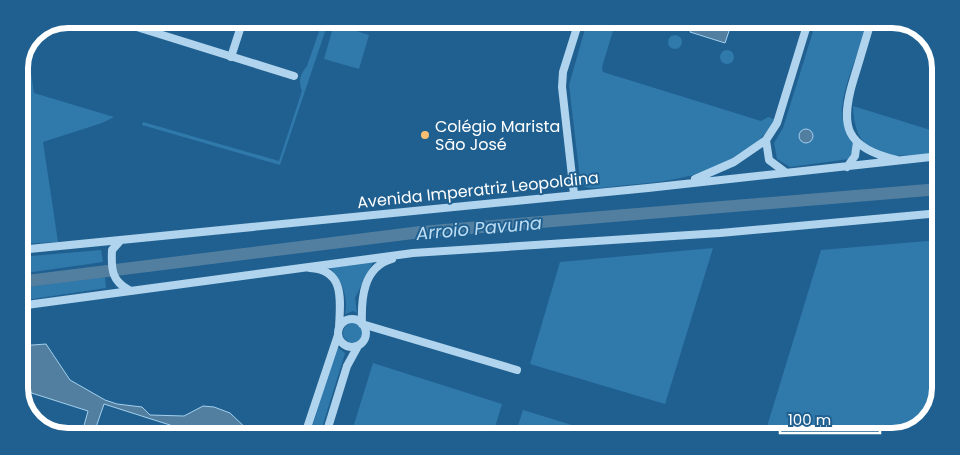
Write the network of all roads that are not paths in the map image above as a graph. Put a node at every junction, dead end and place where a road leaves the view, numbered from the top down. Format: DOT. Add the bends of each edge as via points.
graph roads {
  1 [pos="140,28"];
  2 [pos="240,28"];
  3 [pos="576,28"];
  4 [pos="806,28"];
  5 [pos="869,28"];
  6 [pos="231,56"];
  7 [pos="294,76"];
  8 [pos="766,140"];
  9 [pos="856,142"];
  10 [pos="932,157"];
  11 [pos="902,161"];
  12 [pos="848,167"];
  13 [pos="786,173"];
  14 [pos="682,184"];
  15 [pos="574,194"];
  16 [pos="932,214"];
  17 [pos="120,240"];
  18 [pos="28,249"];
  19 [pos="412,253"];
  20 [pos="296,268"];
  21 [pos="130,291"];
  22 [pos="28,305"];
  23 [pos="362,324"];
  24 [pos="339,332"];
  25 [pos="358,346"];
  26 [pos="517,370"];
  27 [pos="307,428"];
  28 [pos="328,428"];
  1 -- 6 [label="street"];
  2 -- 6 [label="street"];
  3 -- 15 [label="street" via="562,87"];
  4 -- 8 [label="street" via="777,123"];
  5 -- 9 [label="street" via="845,110"];
  6 -- 7 [label="street"];
  8 -- 13 [label="street" via="769,160"];
  8 -- 14 [label="street" via="734,162"];
  9 -- 11 [label="street" via="879,156"];
  9 -- 12 [label="street" via="855,156"];
  10 -- 11 [label="street, Avenida Imperatriz Leopoldina"];
  11 -- 12 [label="street, Avenida Imperatriz Leopoldina"];
  12 -- 13 [label="street, Avenida Imperatriz Leopoldina"];
  13 -- 14 [label="street, Avenida Imperatriz Leopoldina"];
  14 -- 15 [label="street, Avenida Imperatriz Leopoldina"];
  15 -- 17 [label="street, Avenida Imperatriz Leopoldina"];
  16 -- 19 [label="street" via="720,233"];
  17 -- 18 [label="street, Avenida Imperatriz Leopoldina"];
  17 -- 21 [label="street" via="112,250 114,277 118,284"];
  19 -- 20 [label="street"];
  19 -- 23 [label="street" via="383,261 376,267 362,296"];
  20 -- 21 [label="street"];
  20 -- 24 [label="street" via="322,270 334,278 340,298"];
  21 -- 22 [label="street"];
  23 -- 24 [label="street" via="348,320"];
  23 -- 25 [label="street" via="366,336"];
  23 -- 26 [label="street"];
  24 -- 25 [label="street" via="345,346"];
  24 -- 27 [label="street"];
  25 -- 28 [label="street" via="347,366"];
}
